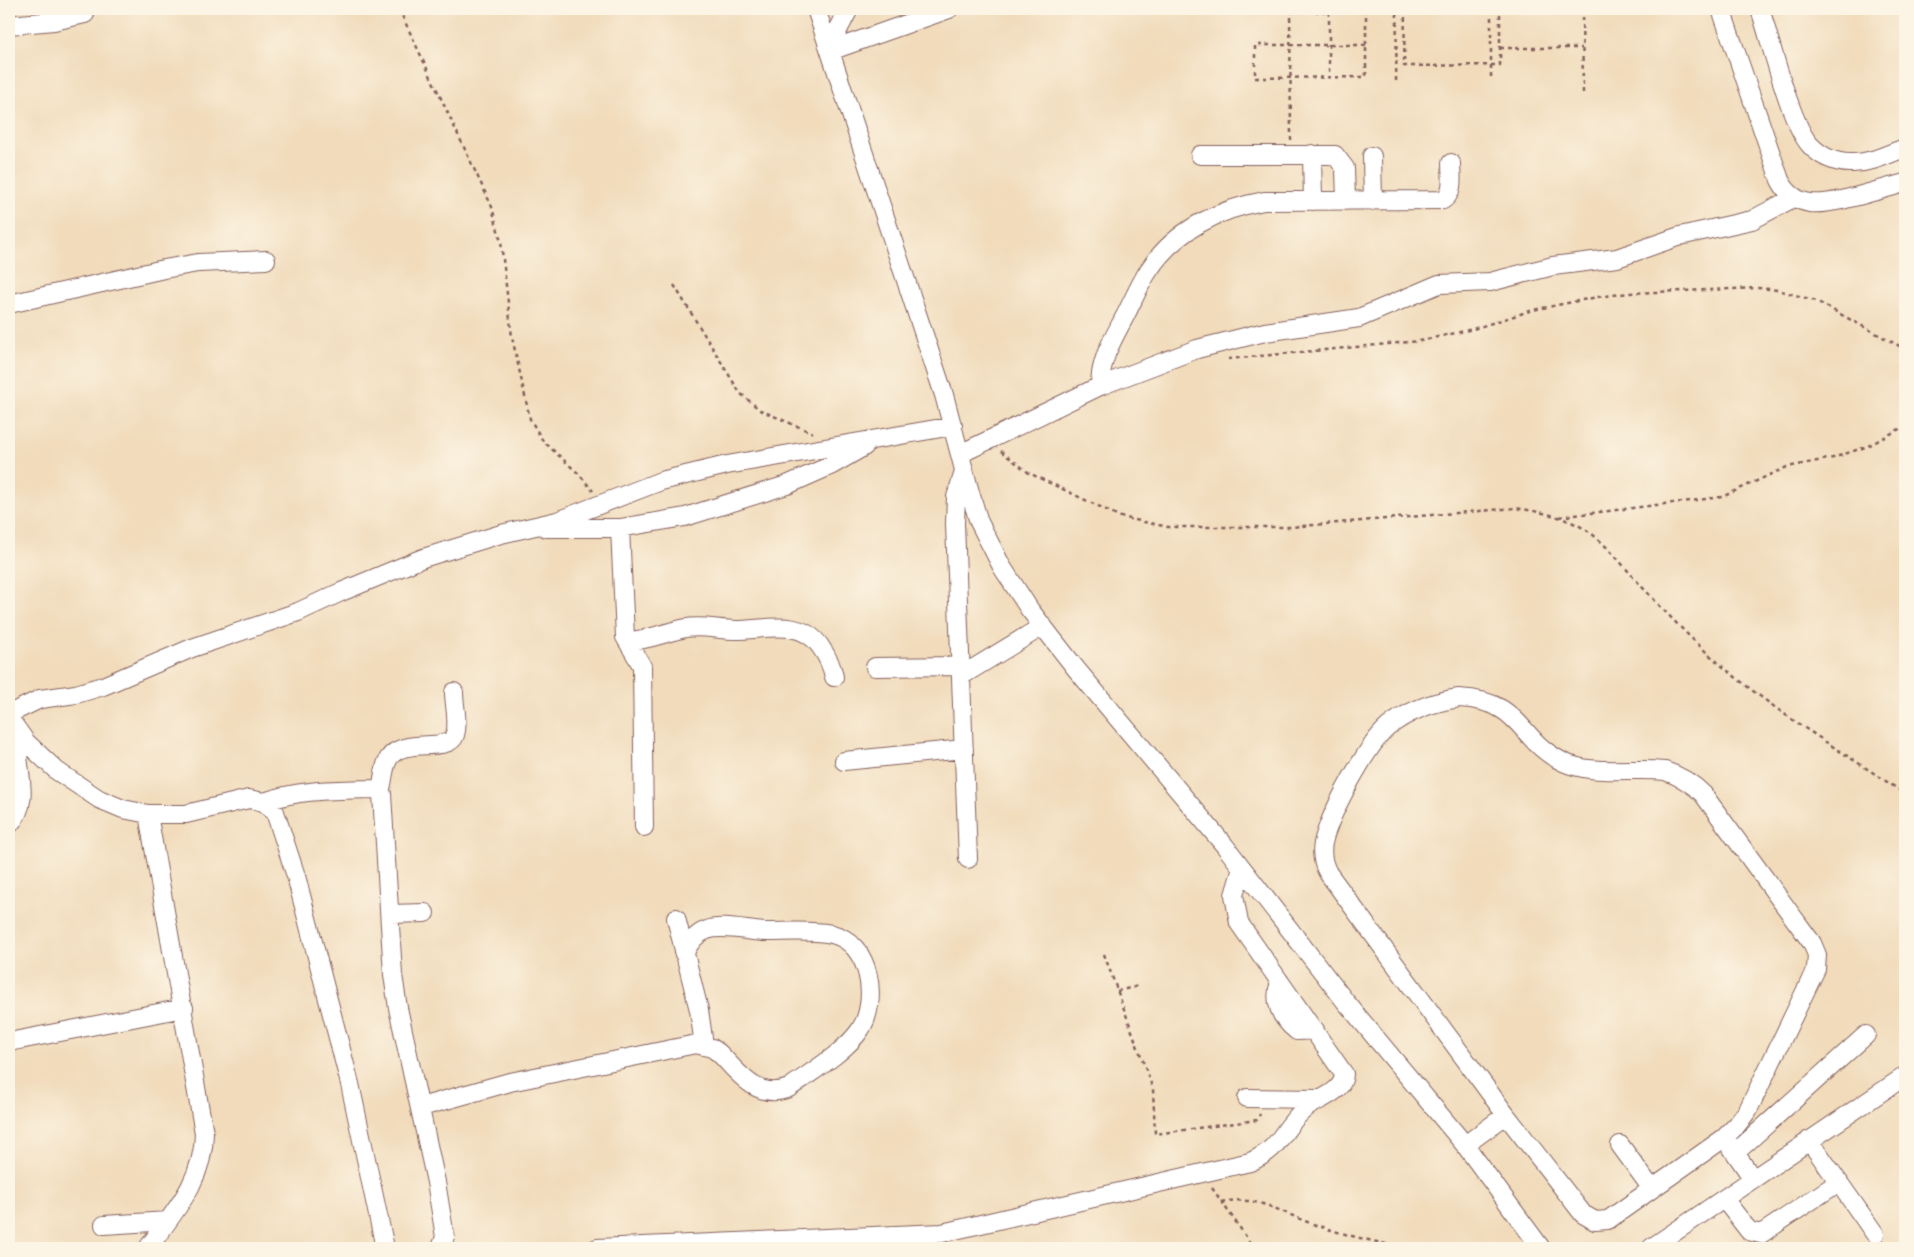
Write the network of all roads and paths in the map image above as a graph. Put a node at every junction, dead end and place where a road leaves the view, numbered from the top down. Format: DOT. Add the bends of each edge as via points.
graph roads {
  1 [pos="399,9"];
  2 [pos="816,9"];
  3 [pos="849,9"];
  4 [pos="949,9"];
  5 [pos="1397,9"];
  6 [pos="1405,9"];
  7 [pos="1491,9"];
  8 [pos="1500,9"];
  9 [pos="1582,9"];
  10 [pos="1722,9"];
  11 [pos="1760,9"];
  12 [pos="1290,10"];
  13 [pos="1366,10"];
  14 [pos="1329,12"];
  15 [pos="84,14"];
  16 [pos="9,25"];
  17 [pos="1290,45"];
  18 [pos="1329,45"];
  19 [pos="1366,45"];
  20 [pos="828,47"];
  21 [pos="1500,48"];
  22 [pos="1582,48"];
  23 [pos="1491,65"];
  24 [pos="1290,78"];
  25 [pos="1329,78"];
  26 [pos="1491,78"];
  27 [pos="1396,81"];
  28 [pos="1583,93"];
  29 [pos="1905,148"];
  30 [pos="1291,154"];
  31 [pos="1312,154"];
  32 [pos="1200,155"];
  33 [pos="1372,156"];
  34 [pos="1451,163"];
  35 [pos="1905,183"];
  36 [pos="1795,197"];
  37 [pos="1313,201"];
  38 [pos="1346,201"];
  39 [pos="1373,201"];
  40 [pos="266,260"];
  41 [pos="674,285"];
  42 [pos="9,304"];
  43 [pos="1905,349"];
  44 [pos="1226,359"];
  45 [pos="1100,386"];
  46 [pos="953,426"];
  47 [pos="1905,426"];
  48 [pos="874,440"];
  49 [pos="992,440"];
  50 [pos="830,447"];
  51 [pos="960,454"];
  52 [pos="965,471"];
  53 [pos="601,503"];
  54 [pos="1558,517"];
  55 [pos="533,528"];
  56 [pos="620,528"];
  57 [pos="1043,626"];
  58 [pos="626,641"];
  59 [pos="875,667"];
  60 [pos="961,671"];
  61 [pos="834,677"];
  62 [pos="454,692"];
  63 [pos="9,714"];
  64 [pos="9,718"];
  65 [pos="26,742"];
  66 [pos="964,749"];
  67 [pos="844,761"];
  68 [pos="380,791"];
  69 [pos="1905,794"];
  70 [pos="264,802"];
  71 [pos="148,814"];
  72 [pos="9,825"];
  73 [pos="644,827"];
  74 [pos="968,859"];
  75 [pos="1242,868"];
  76 [pos="425,913"];
  77 [pos="390,914"];
  78 [pos="676,918"];
  79 [pos="684,954"];
  80 [pos="1104,954"];
  81 [pos="1139,986"];
  82 [pos="1117,991"];
  83 [pos="184,1008"];
  84 [pos="1866,1035"];
  85 [pos="9,1042"];
  86 [pos="704,1045"];
  87 [pos="1905,1076"];
  88 [pos="1247,1098"];
  89 [pos="1266,1098"];
  90 [pos="1320,1099"];
  91 [pos="420,1107"];
  92 [pos="1506,1115"];
  93 [pos="1724,1138"];
  94 [pos="1809,1140"];
  95 [pos="1465,1146"];
  96 [pos="1620,1146"];
  97 [pos="1735,1153"];
  98 [pos="1201,1173"];
  99 [pos="1753,1179"];
  100 [pos="1839,1182"];
  101 [pos="1652,1189"];
  102 [pos="1724,1198"];
  103 [pos="1221,1202"];
  104 [pos="168,1221"];
  105 [pos="104,1225"];
  106 [pos="1875,1234"];
  107 [pos="930,1242"];
  108 [pos="750,1246"];
  109 [pos="148,1248"];
  110 [pos="385,1248"];
  111 [pos="441,1248"];
  112 [pos="597,1248"];
  113 [pos="1254,1248"];
  114 [pos="1406,1248"];
  115 [pos="1541,1248"];
  116 [pos="1651,1248"];
  1 -- 53 [label="path" via="492,207 501,242 511,330 530,419 543,441 580,474"];
  2 -- 20 [label="street"];
  3 -- 20 [label="street"];
  4 -- 20 [label="street"];
  5 -- 27 [label="path"];
  6 -- 23 [label="path" via="1404,66"];
  7 -- 23 [label="path"];
  8 -- 21 [label="path"];
  9 -- 22 [label="path"];
  10 -- 36 [label="street" via="1780,180"];
  11 -- 29 [label="street" via="1798,125 1809,144 1828,158 1850,163 1872,160"];
  12 -- 14 [label="path"];
  12 -- 17 [label="path"];
  13 -- 14 [label="path"];
  13 -- 19 [label="path"];
  14 -- 18 [label="path"];
  15 -- 16 [label="street" via="54,21"];
  17 -- 18 [label="path"];
  17 -- 24 [label="path"];
  17 -- 24 [label="path" via="1255,45 1256,78"];
  18 -- 19 [label="path"];
  18 -- 25 [label="path"];
  19 -- 25 [label="path" via="1366,77"];
  20 -- 46 [label="street"];
  21 -- 22 [label="path"];
  21 -- 23 [label="path" via="1500,65"];
  22 -- 28 [label="path"];
  23 -- 26 [label="path"];
  24 -- 25 [label="path"];
  24 -- 30 [label="path"];
  30 -- 31 [label="street"];
  30 -- 32 [label="street"];
  31 -- 37 [label="street"];
  31 -- 38 [label="street" via="1335,155 1343,162"];
  33 -- 39 [label="street"];
  34 -- 39 [label="street" via="1451,188 1443,200"];
  35 -- 36 [label="street" via="1826,202 1810,203"];
  36 -- 45 [label="street" via="1752,220 1680,236 1624,256 1553,266 1490,282 1439,284 1359,318 1231,340 1197,349"];
  37 -- 38 [label="street"];
  37 -- 45 [label="street" via="1241,205 1205,220 1180,236 1149,270 1104,358"];
  38 -- 39 [label="street"];
  40 -- 42 [label="street" via="164,268"];
  41 -- 50 [label="path" via="740,392 760,410 804,428"];
  43 -- 44 [label="path" via="1816,301 1758,288 1597,297 1533,310 1420,341"];
  45 -- 49 [label="street"];
  46 -- 48 [label="street"];
  46 -- 51 [label="street"];
  47 -- 54 [label="path" via="1868,446 1833,458 1787,466 1722,497"];
  48 -- 50 [label="street"];
  48 -- 56 [label="street" via="832,465 771,491 685,517"];
  49 -- 51 [label="street"];
  49 -- 54 [label="path" via="1007,458 1029,473 1120,517 1154,526 1290,527 1515,508"];
  50 -- 53 [label="street" via="694,472"];
  51 -- 52 [label="street"];
  52 -- 57 [label="street" via="970,496 990,545 1015,589"];
  52 -- 60 [label="street" via="955,510"];
  53 -- 55 [label="street"];
  54 -- 69 [label="path" via="1585,529 1616,557 1687,634 1741,682 1770,705"];
  55 -- 56 [label="street"];
  55 -- 63 [label="street" via="501,534 423,558 298,612 192,648 103,686 76,694 46,697"];
  56 -- 58 [label="street"];
  57 -- 60 [label="street"];
  57 -- 75 [label="street"];
  58 -- 61 [label="street" via="648,640 696,627 731,630 795,628 815,638 830,661"];
  58 -- 73 [label="street" via="642,666"];
  59 -- 60 [label="street"];
  60 -- 66 [label="street"];
  62 -- 68 [label="street" via="453,739 446,744 407,746 395,751 387,762"];
  64 -- 65 [label="street"];
  65 -- 71 [label="street" via="57,771 99,799 123,809"];
  65 -- 72 [label="street" via="18,758 23,796 21,807"];
  66 -- 67 [label="street"];
  66 -- 74 [label="street"];
  68 -- 70 [label="street" via="376,788 305,792"];
  68 -- 77 [label="street"];
  70 -- 71 [label="street" via="249,799 186,814"];
  70 -- 110 [label="street" via="278,819 296,876 350,1084"];
  71 -- 83 [label="street"];
  75 -- 90 [label="street" via="1234,895 1239,923 1344,1074 1340,1087"];
  75 -- 95 [label="street"];
  76 -- 77 [label="street"];
  77 -- 91 [label="street" via="398,1008"];
  78 -- 79 [label="street"];
  79 -- 86 [label="street" via="699,1010"];
  79 -- 86 [label="street" via="699,934 712,928 832,934 858,954 868,978 868,1014 858,1032 782,1091 774,1093 750,1085 719,1052"];
  80 -- 82 [label="path"];
  81 -- 82 [label="path"];
  82 -- 89 [label="path" via="1152,1089 1155,1134 1257,1120"];
  83 -- 85 [label="street"];
  83 -- 104 [label="street" via="204,1147 193,1185"];
  84 -- 97 [label="street"];
  86 -- 91 [label="street" via="688,1045 555,1072"];
  87 -- 94 [label="street"];
  88 -- 89 [label="street"];
  89 -- 90 [label="street"];
  90 -- 98 [label="street" via="1303,1110 1277,1144 1260,1157"];
  91 -- 111 [label="street" via="444,1237"];
  92 -- 93 [label="street" via="1334,881 1323,859 1325,837 1370,747 1399,719 1445,700 1473,699 1500,707 1512,715 1546,751 1571,765 1654,770 1676,774 1686,780 1703,794 1812,943 1818,955 1816,969 1748,1110"];
  92 -- 95 [label="street"];
  92 -- 101 [label="street" via="1589,1218 1608,1220"];
  93 -- 97 [label="street"];
  93 -- 101 [label="street"];
  94 -- 99 [label="street"];
  94 -- 100 [label="street"];
  95 -- 115 [label="street"];
  96 -- 101 [label="street"];
  97 -- 99 [label="street"];
  98 -- 103 [label="path"];
  98 -- 107 [label="street" via="975,1227"];
  99 -- 102 [label="street"];
  100 -- 102 [label="street" via="1762,1234 1749,1231"];
  100 -- 106 [label="street"];
  102 -- 116 [label="street"];
  103 -- 113 [label="path"];
  103 -- 114 [label="path" via="1241,1199 1261,1202 1343,1234"];
  104 -- 105 [label="street"];
  104 -- 109 [label="street"];
  107 -- 108 [label="street"];
  108 -- 112 [label="street"];
}
